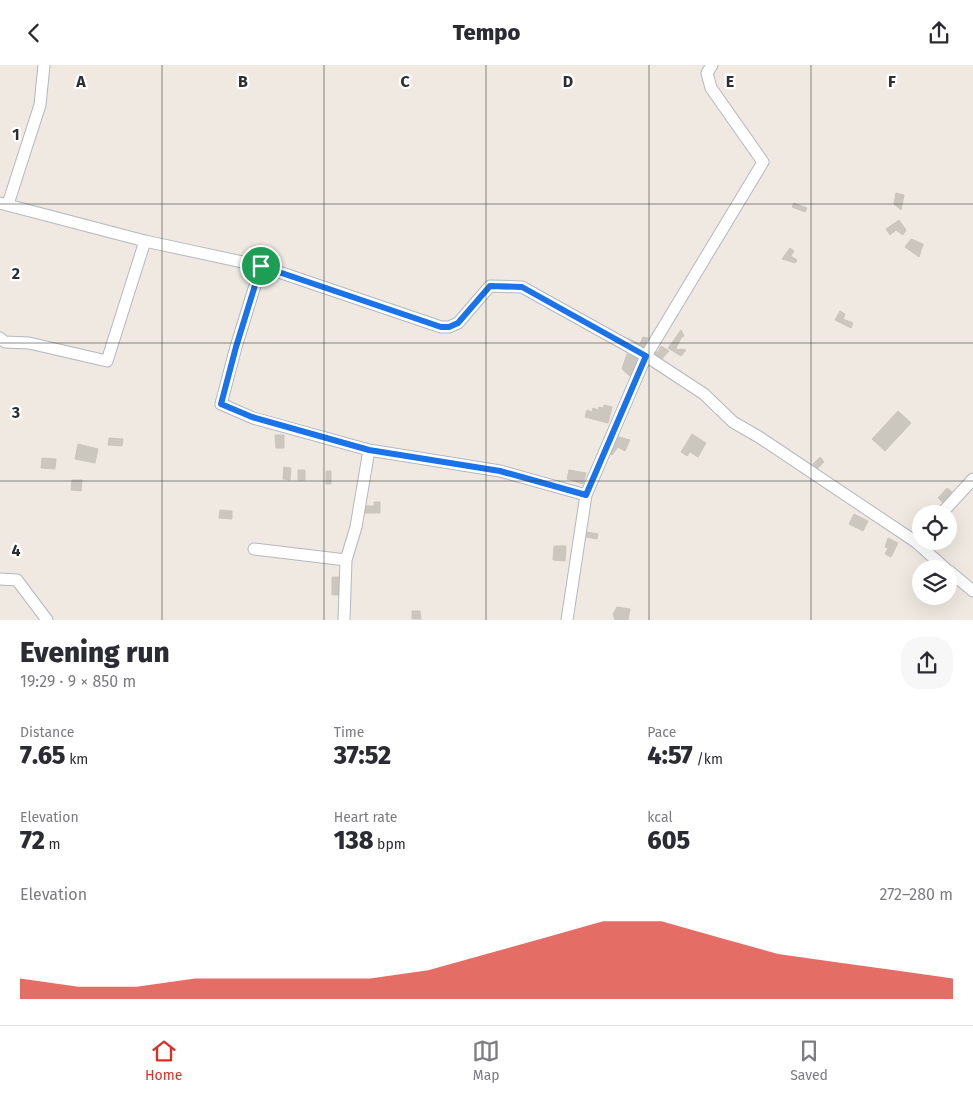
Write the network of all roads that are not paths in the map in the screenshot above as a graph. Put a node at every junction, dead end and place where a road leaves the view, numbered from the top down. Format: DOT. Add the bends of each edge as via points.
graph roads {
  1 [pos="44,65"];
  2 [pos="712,65"];
  3 [pos="4,204"];
  4 [pos="145,241"];
  5 [pos="261,266"];
  6 [pos="0,338"];
  7 [pos="646,356"];
  8 [pos="369,450"];
  9 [pos="973,479"];
  10 [pos="586,495"];
  11 [pos="949,505"];
  12 [pos="912,535"];
  13 [pos="254,549"];
  14 [pos="928,550"];
  15 [pos="346,560"];
  16 [pos="938,560"];
  17 [pos="957,578"];
  18 [pos="0,579"];
  19 [pos="973,591"];
  20 [pos="47,620"];
  21 [pos="344,620"];
  22 [pos="567,620"];
  1 -- 3 [label="street" via="40,105"];
  2 -- 7 [label="street" via="707,73 711,88 763,162"];
  3 -- 4 [label="street"];
  4 -- 5 [label="street"];
  4 -- 6 [label="street" via="107,361 29,343 5,342"];
  5 -- 7 [label="street" via="441,327 458,323 490,286 522,287"];
  5 -- 8 [label="street" via="221,404 252,417"];
  7 -- 10 [label="street"];
  7 -- 12 [label="street" via="704,394 733,422"];
  8 -- 10 [label="street" via="500,471"];
  8 -- 15 [label="street" via="356,527"];
  9 -- 11 [label="street"];
  10 -- 22 [label="street"];
  13 -- 15 [label="street"];
  14 -- 16 [label="street"];
  15 -- 21 [label="street"];
  17 -- 19 [label="street"];
  18 -- 20 [label="street" via="17,580"];
}
